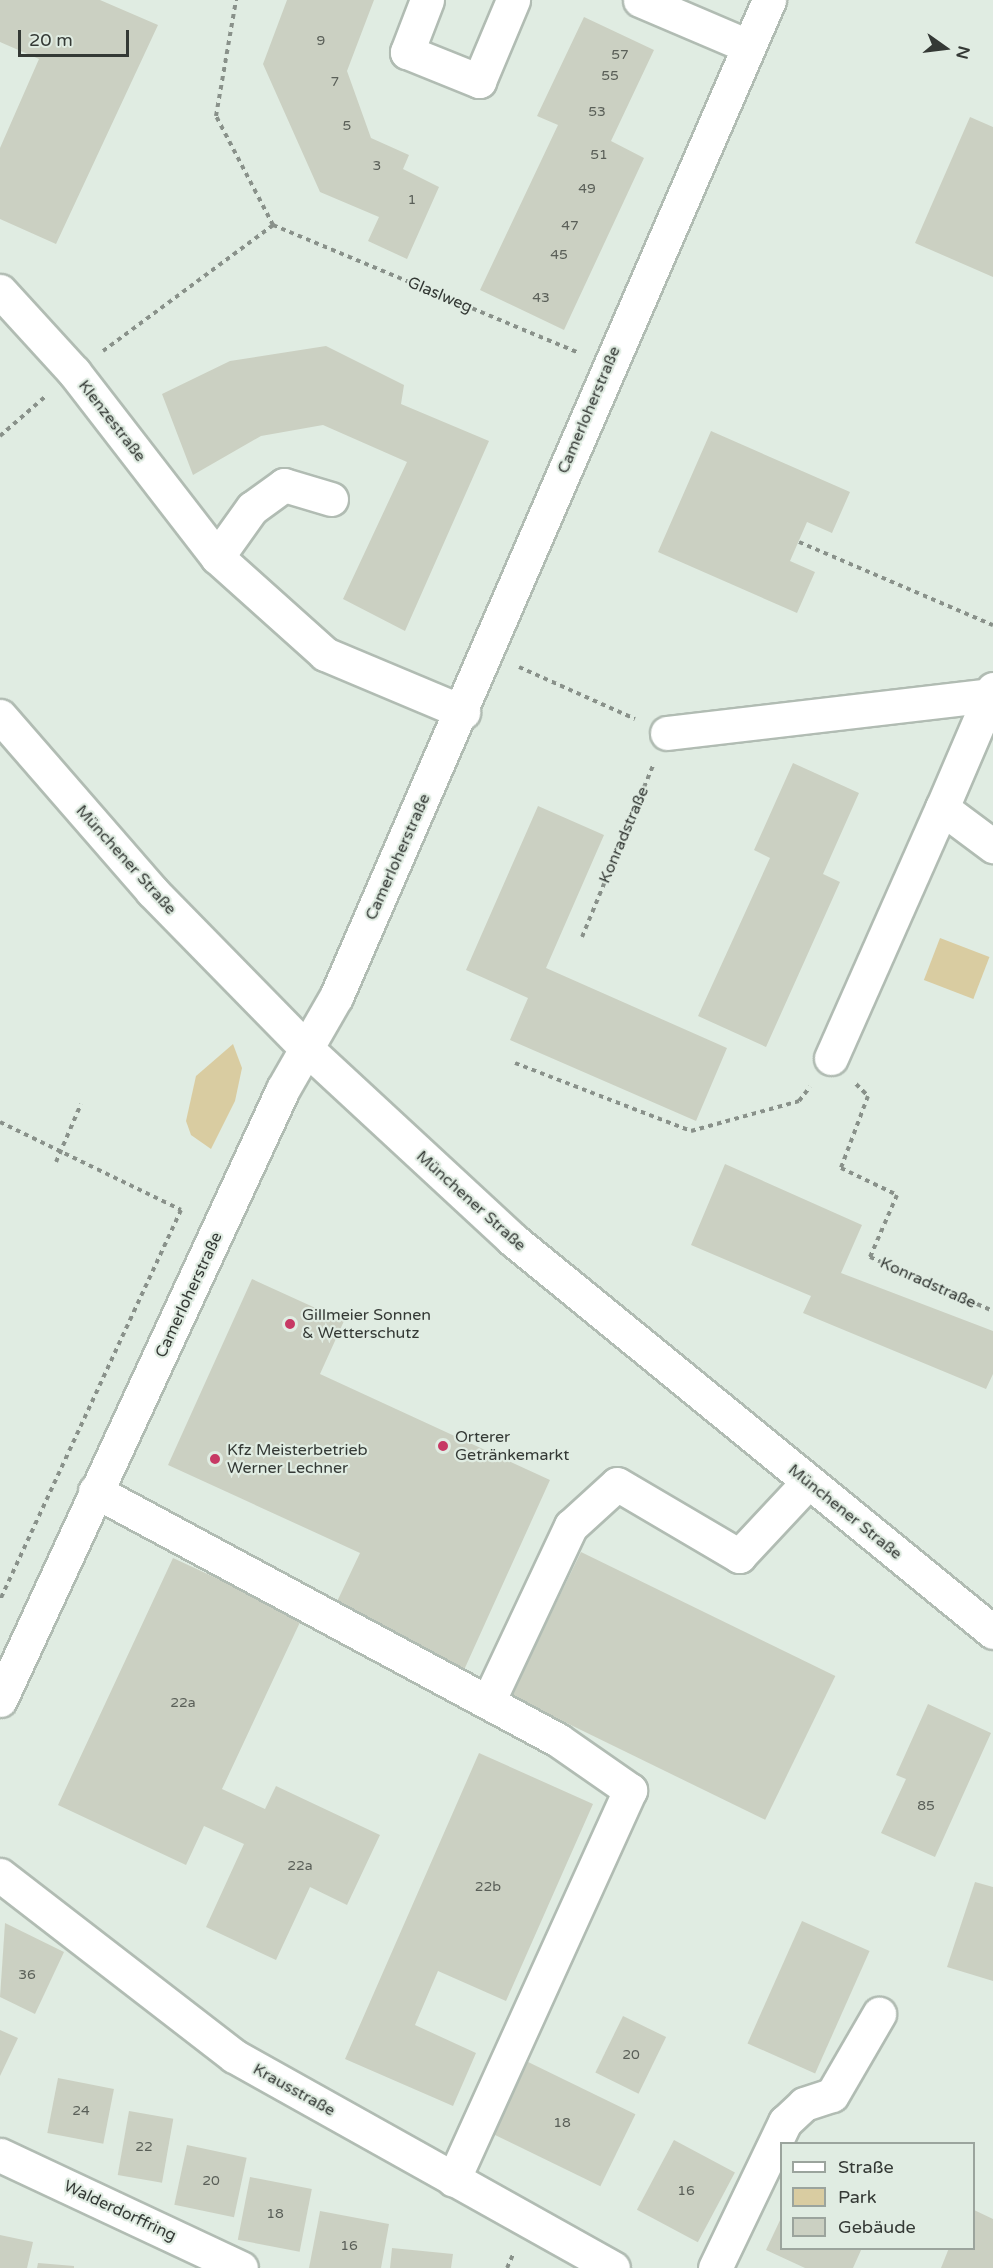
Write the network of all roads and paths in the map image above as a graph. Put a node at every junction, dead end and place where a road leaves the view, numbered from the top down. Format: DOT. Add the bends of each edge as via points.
graph roads {
  1 [pos="236,0"];
  2 [pos="427,0"];
  3 [pos="513,0"];
  4 [pos="640,0"];
  5 [pos="769,0"];
  6 [pos="748,46"];
  7 [pos="273,225"];
  8 [pos="0,291"];
  9 [pos="608,365"];
  10 [pos="74,372"];
  11 [pos="0,436"];
  12 [pos="331,499"];
  13 [pos="799,542"];
  14 [pos="217,557"];
  15 [pos="993,625"];
  16 [pos="487,653"];
  17 [pos="992,692"];
  18 [pos="463,712"];
  19 [pos="0,716"];
  20 [pos="667,733"];
  21 [pos="942,808"];
  22 [pos="993,846"];
  23 [pos="582,937"];
  24 [pos="306,1048"];
  25 [pos="831,1058"];
  26 [pos="514,1063"];
  27 [pos="81,1104"];
  28 [pos="0,1122"];
  29 [pos="61,1151"];
  30 [pos="56,1162"];
  31 [pos="993,1311"];
  32 [pos="808,1482"];
  33 [pos="95,1491"];
  34 [pos="0,1600"];
  35 [pos="993,1632"];
  36 [pos="0,1700"];
  37 [pos="488,1702"];
  38 [pos="0,1875"];
  39 [pos="879,2014"];
  40 [pos="0,2155"];
  41 [pos="453,2180"];
  42 [pos="241,2268"];
  43 [pos="613,2268"];
  44 [pos="715,2268"];
  1 -- 7 [label="path" via="216,116"];
  2 -- 3 [label="street" via="407,52 479,81"];
  4 -- 6 [label="street"];
  5 -- 6 [label="street, Camerloherstraße"];
  6 -- 9 [label="street, Camerloherstraße"];
  7 -- 9 [label="path, Glaslweg"];
  7 -- 10 [label="path"];
  8 -- 10 [label="street, Klenzestraße"];
  9 -- 16 [label="street, Camerloherstraße"];
  10 -- 11 [label="path"];
  10 -- 14 [label="street, Klenzestraße"];
  12 -- 14 [label="street" via="284,484 252,508"];
  13 -- 15 [label="path"];
  14 -- 18 [label="street, Klenzestraße" via="325,654"];
  16 -- 18 [label="street, Camerloherstraße"];
  16 -- 20 [label="path"];
  17 -- 20 [label="street"];
  17 -- 21 [label="street"];
  18 -- 24 [label="street, Camerloherstraße" via="336,997"];
  19 -- 24 [label="street, Münchener Straße" via="152,891"];
  20 -- 23 [label="path, Konradstraße"];
  21 -- 22 [label="street"];
  21 -- 25 [label="street"];
  24 -- 32 [label="street, Münchener Straße" via="512,1239"];
  24 -- 33 [label="street, Camerloherstraße"];
  25 -- 26 [label="path" via="799,1101 691,1131"];
  25 -- 31 [label="path, Konradstraße" via="868,1096 841,1168 897,1195 870,1257"];
  27 -- 29 [label="path"];
  28 -- 29 [label="path"];
  29 -- 30 [label="path"];
  29 -- 34 [label="path" via="182,1210"];
  32 -- 35 [label="street, Münchener Straße"];
  32 -- 37 [label="street" via="740,1556 617,1484 571,1526"];
  33 -- 36 [label="street, Camerloherstraße"];
  33 -- 37 [label="street"];
  37 -- 41 [label="street" via="558,1740 630,1790"];
  38 -- 41 [label="street, Krausstraße" via="234,2056"];
  39 -- 44 [label="street" via="832,2096 804,2104 785,2122"];
  40 -- 42 [label="street, Walderdorffring"];
  41 -- 43 [label="street, Krausstraße"];
}
